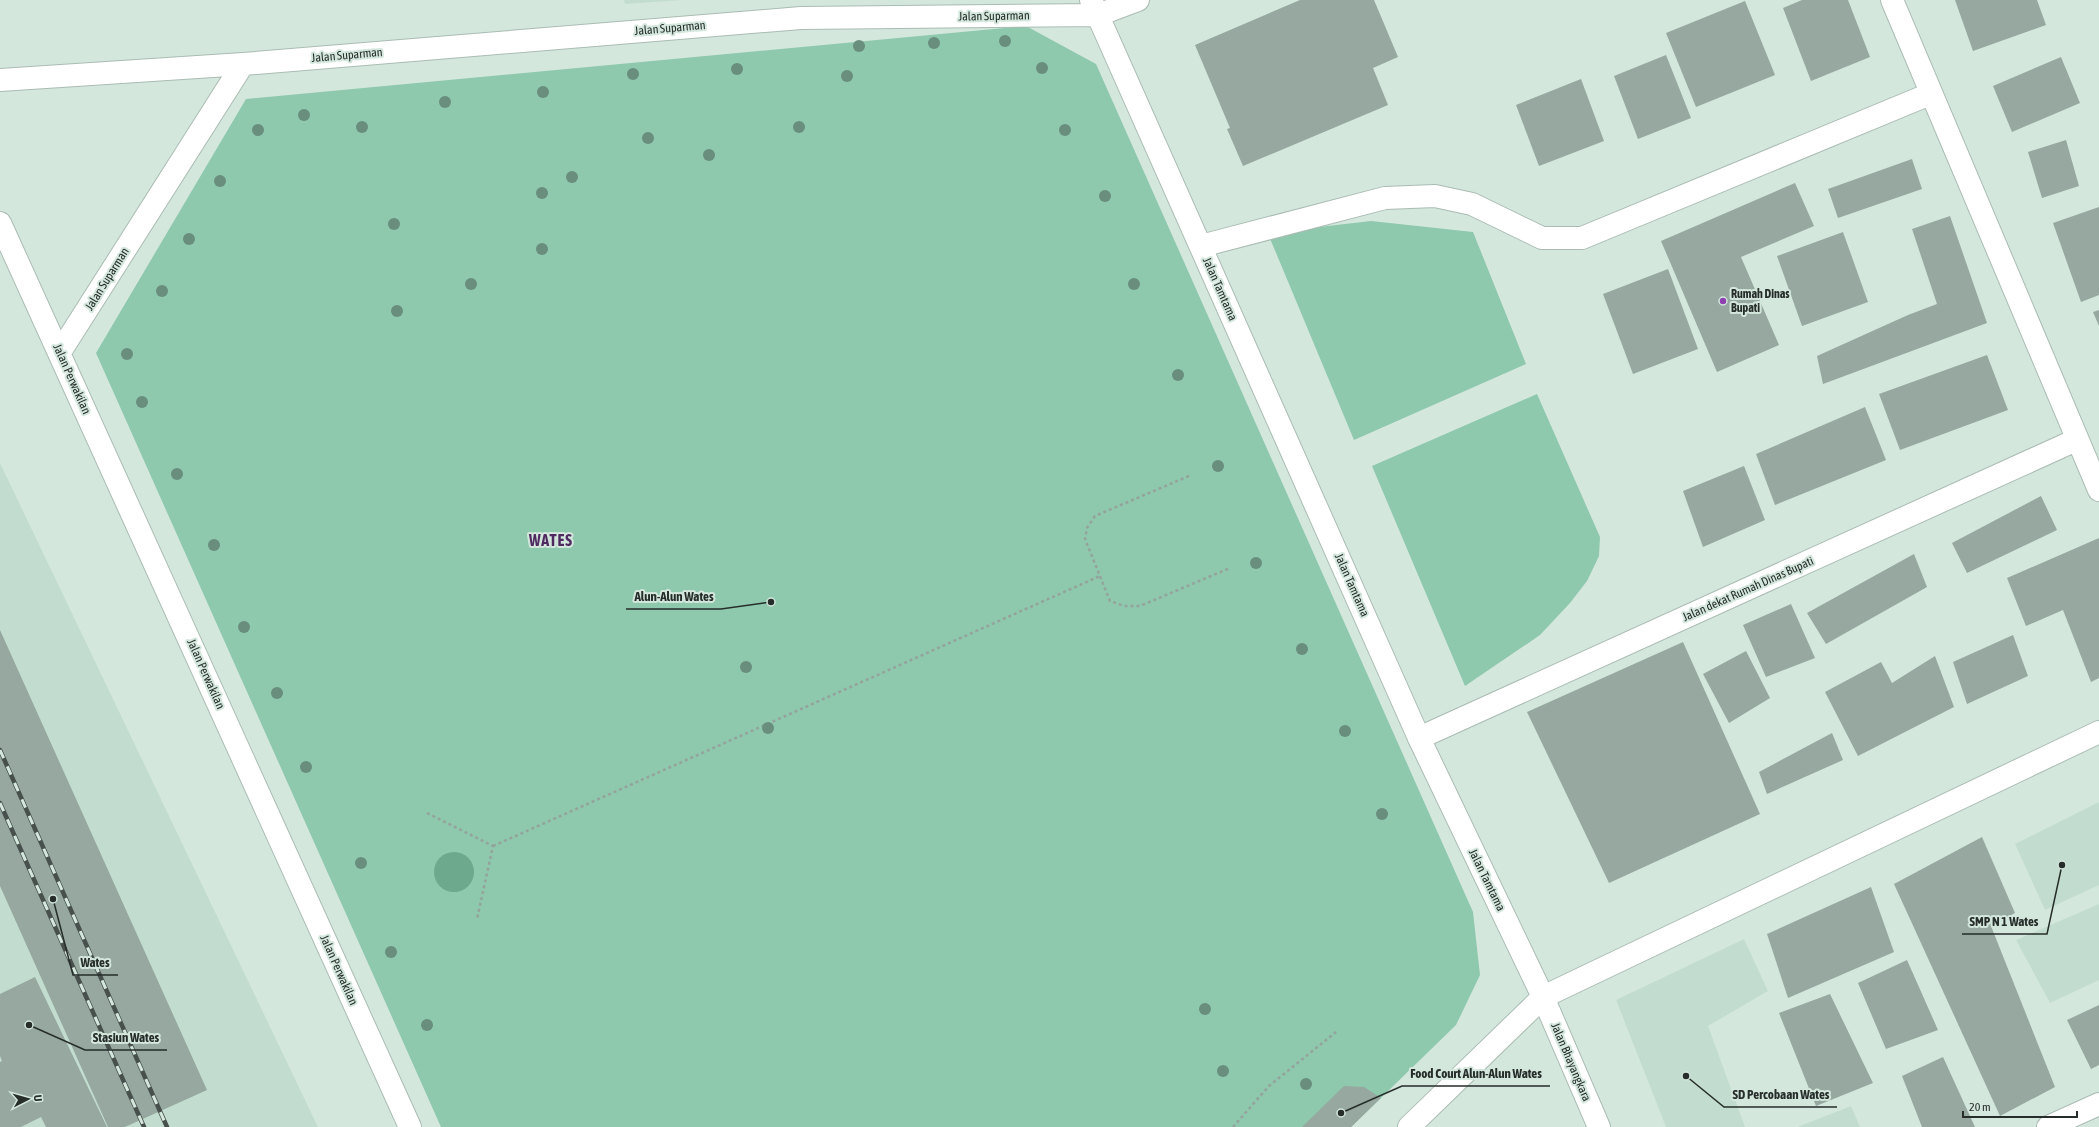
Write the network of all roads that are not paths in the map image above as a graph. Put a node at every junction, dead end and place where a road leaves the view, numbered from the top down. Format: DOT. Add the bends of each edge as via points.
graph roads {
  1 [pos="1138,0"];
  2 [pos="1892,0"];
  3 [pos="1095,8"];
  4 [pos="243,64"];
  5 [pos="0,80"];
  6 [pos="1930,94"];
  7 [pos="0,223"];
  8 [pos="1201,246"];
  9 [pos="60,352"];
  10 [pos="2076,440"];
  11 [pos="2099,490"];
  12 [pos="2099,732"];
  13 [pos="1419,738"];
  14 [pos="1543,997"];
  15 [pos="2099,1104"];
  16 [pos="410,1127"];
  17 [pos="1409,1127"];
  18 [pos="1599,1127"];
  19 [pos="2048,1127"];
  1 -- 3 [label="street, Jalan Suparman"];
  2 -- 6 [label="street"];
  3 -- 4 [label="street, Jalan Suparman" via="801,18"];
  3 -- 8 [label="street, Jalan Tamtama"];
  4 -- 5 [label="street, Jalan Suparman"];
  4 -- 9 [label="street, Jalan Suparman"];
  6 -- 8 [label="street" via="1582,238 1542,238 1472,204 1435,196 1385,198"];
  6 -- 10 [label="street"];
  7 -- 9 [label="street, Jalan Perwakilan"];
  8 -- 13 [label="street, Jalan Tamtama"];
  9 -- 16 [label="street, Jalan Perwakilan"];
  10 -- 11 [label="street"];
  10 -- 13 [label="street, Jalan dekat Rumah Dinas Bupati"];
  12 -- 14 [label="street"];
  13 -- 14 [label="street, Jalan Tamtama"];
  14 -- 17 [label="street"];
  14 -- 18 [label="street, Jalan Bhayangkara"];
  15 -- 19 [label="street"];
}
